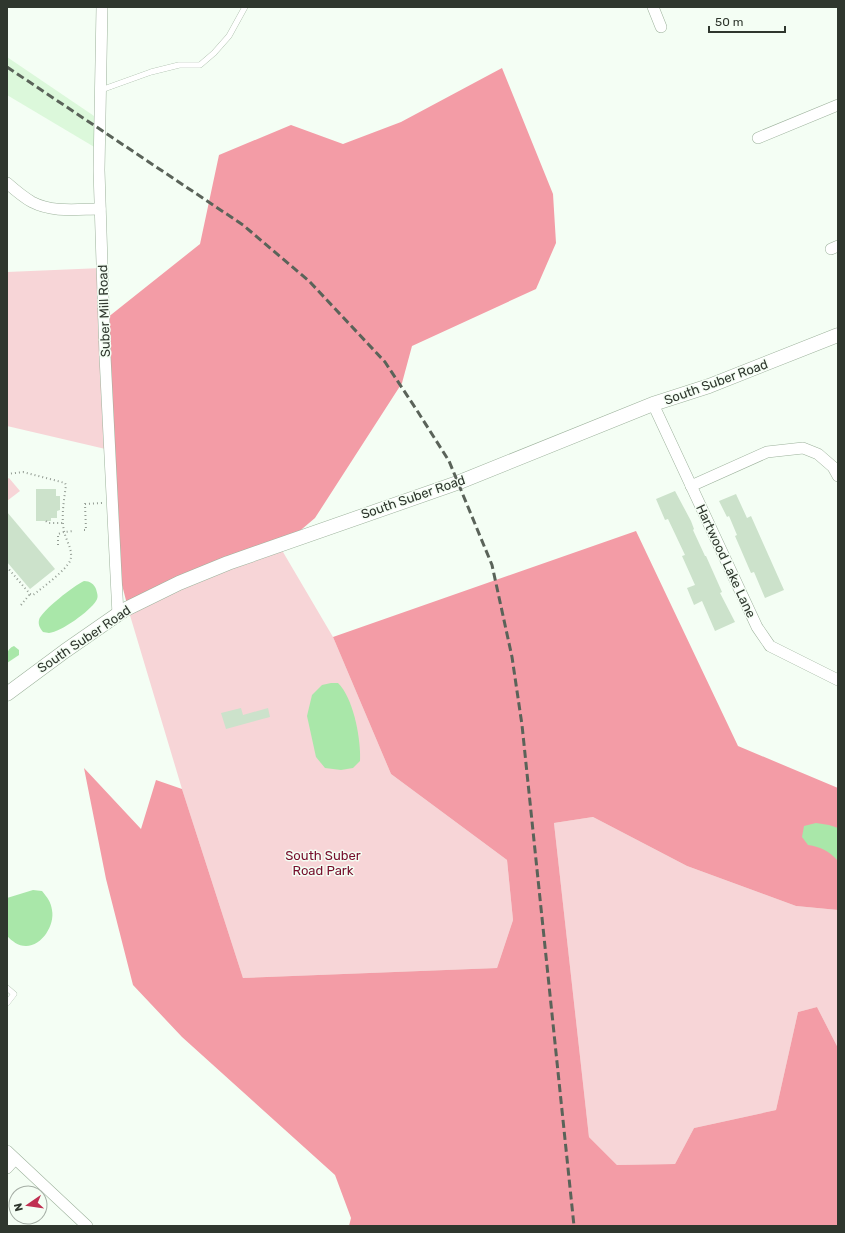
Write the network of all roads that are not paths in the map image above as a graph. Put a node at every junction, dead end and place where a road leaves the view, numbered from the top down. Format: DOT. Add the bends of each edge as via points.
graph roads {
  1 [pos="102,7"];
  2 [pos="245,7"];
  3 [pos="653,7"];
  4 [pos="661,27"];
  5 [pos="101,90"];
  6 [pos="838,105"];
  7 [pos="758,138"];
  8 [pos="7,183"];
  9 [pos="100,209"];
  10 [pos="838,335"];
  11 [pos="653,404"];
  12 [pos="838,476"];
  13 [pos="691,486"];
  14 [pos="118,615"];
  15 [pos="838,680"];
  16 [pos="7,694"];
  17 [pos="7,988"];
  18 [pos="7,1003"];
  19 [pos="7,1151"];
  20 [pos="15,1158"];
  21 [pos="7,1168"];
  22 [pos="87,1226"];
  1 -- 5 [label="street, Suber Mill Road"];
  2 -- 5 [label="lane" via="229,36 200,65 179,65 151,72"];
  3 -- 4 [label="street"];
  5 -- 9 [label="street, Suber Mill Road"];
  6 -- 7 [label="street"];
  8 -- 9 [label="street" via="32,202 42,206 57,209"];
  9 -- 14 [label="street, Suber Mill Road"];
  10 -- 11 [label="street, South Suber Road" via="724,381"];
  11 -- 13 [label="street, Hartwood Lake Lane"];
  11 -- 14 [label="street, South Suber Road" via="457,483 228,563 179,583"];
  12 -- 13 [label="street" via="833,467 818,454 803,448 766,452"];
  13 -- 15 [label="street, Hartwood Lake Lane" via="746,606 770,646"];
  14 -- 16 [label="street, South Suber Road"];
  17 -- 18 [label="lane" via="14,994"];
  19 -- 20 [label="street"];
  20 -- 21 [label="street"];
  20 -- 22 [label="street"];
}
